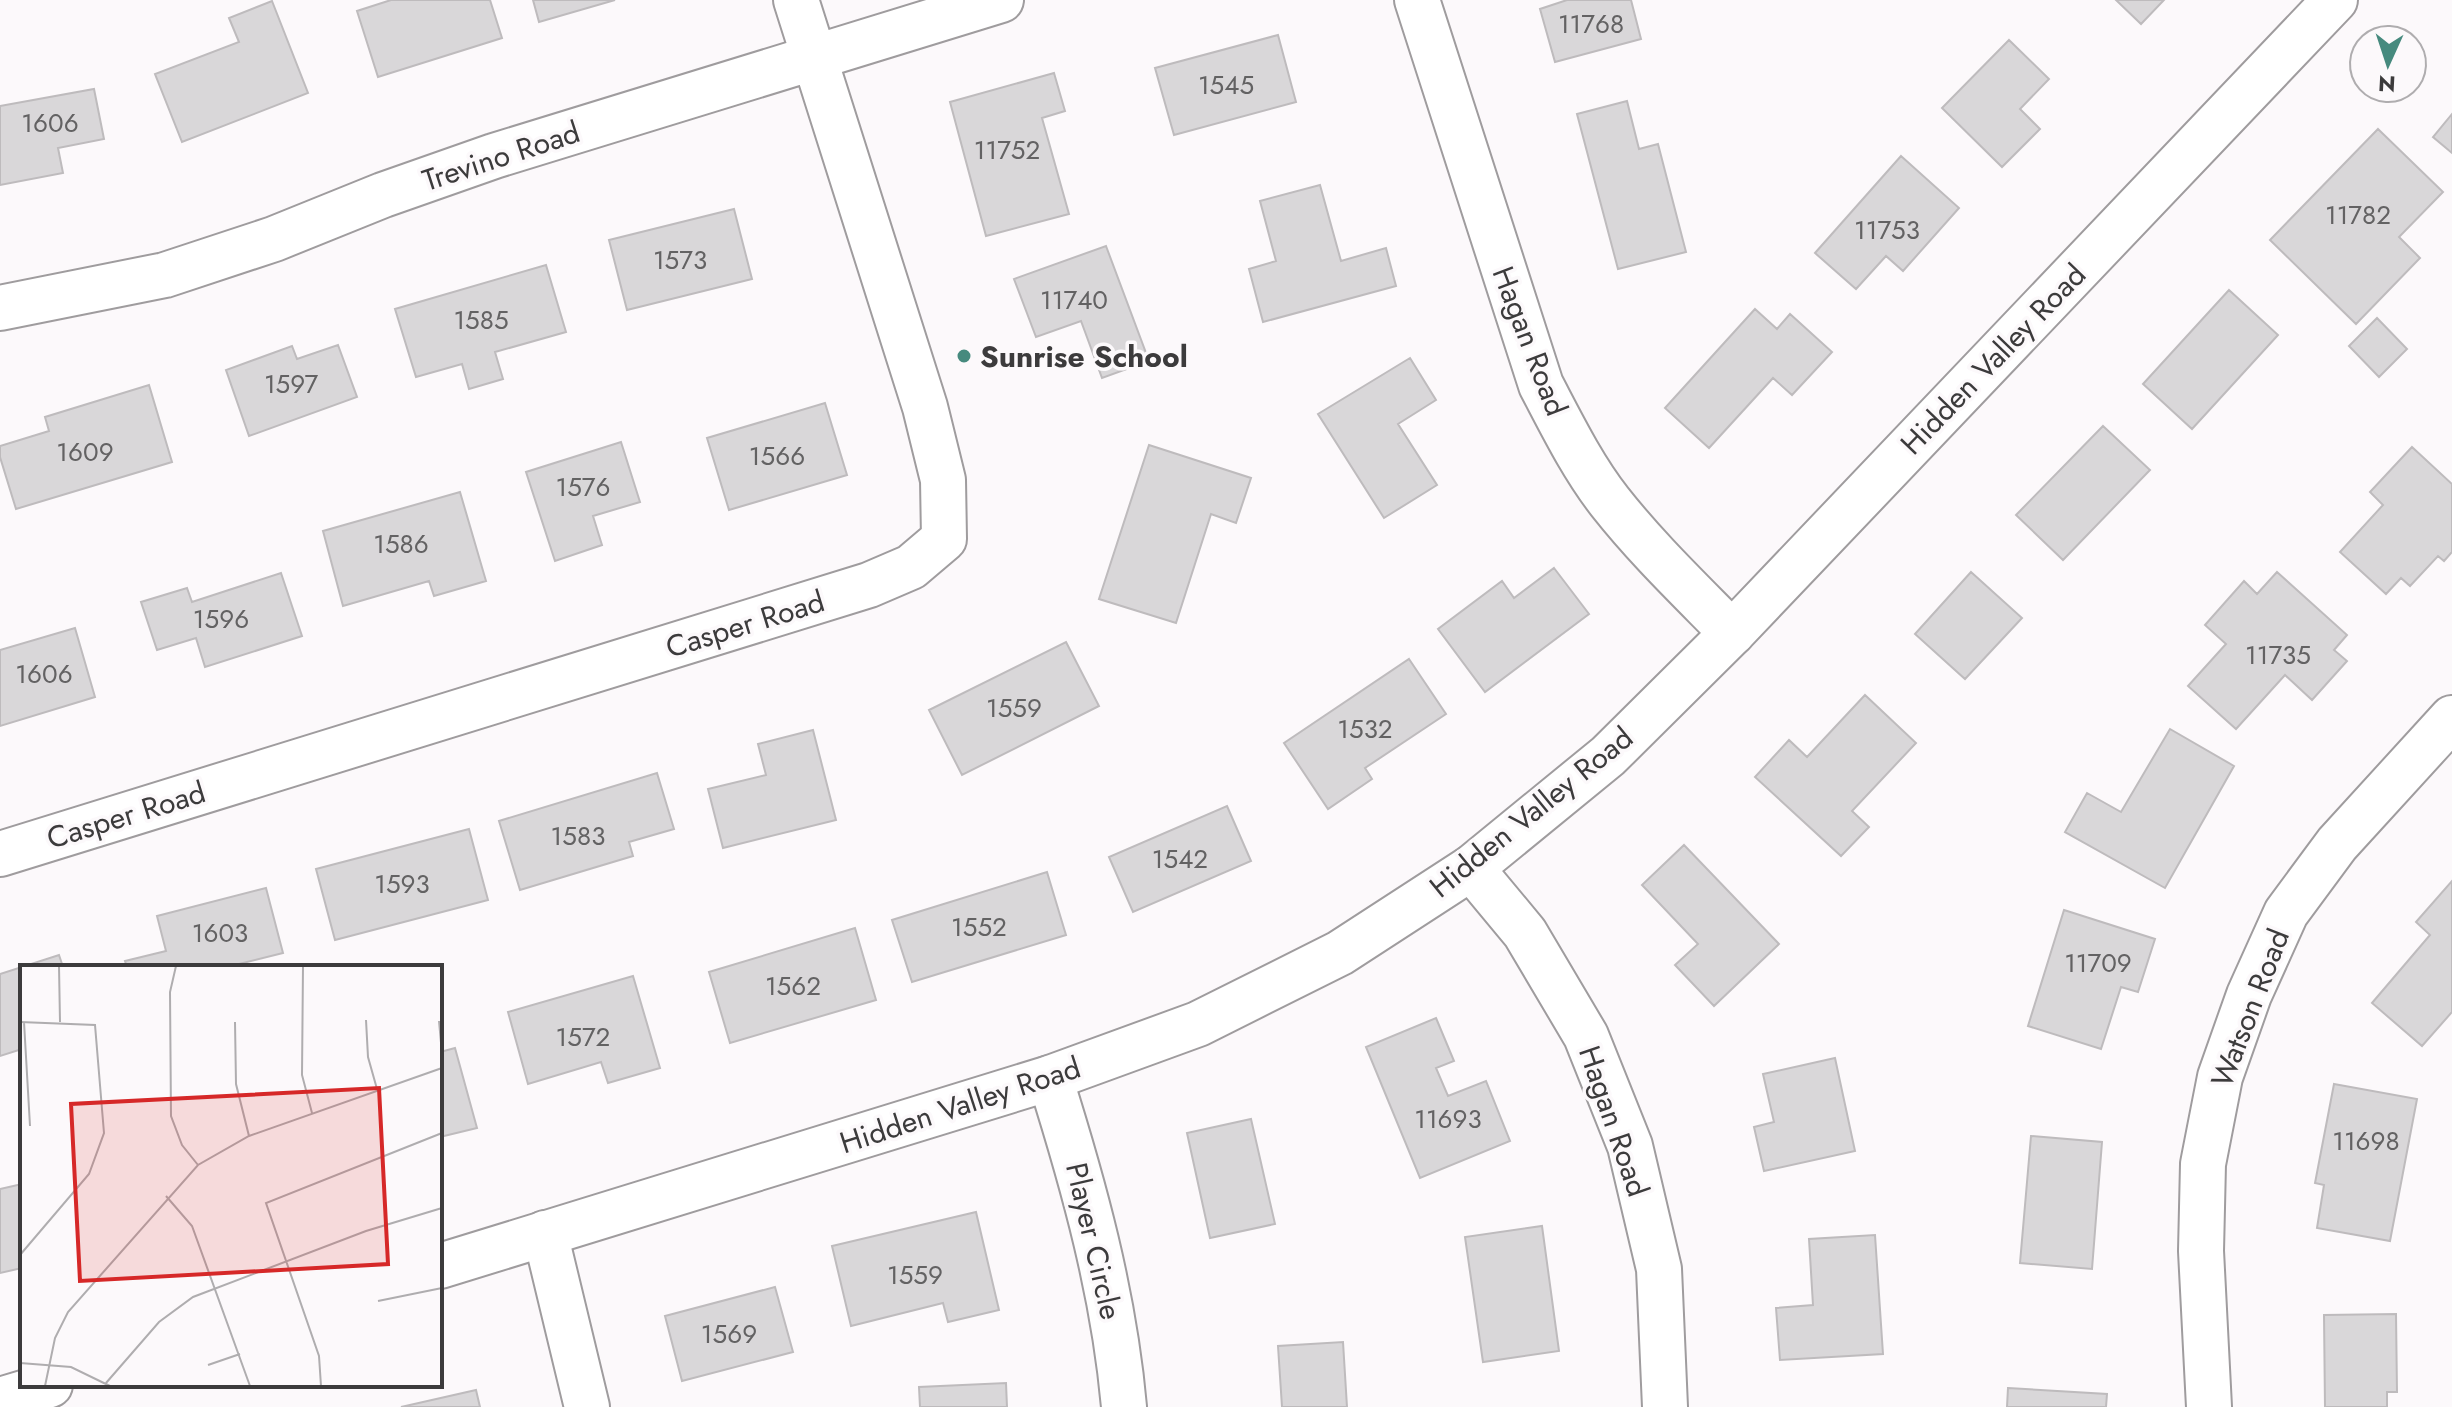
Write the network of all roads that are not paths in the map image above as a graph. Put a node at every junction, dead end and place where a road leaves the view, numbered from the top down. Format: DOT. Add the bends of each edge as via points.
graph roads {
  1 [pos="796,0"];
  2 [pos="1001,0"];
  3 [pos="1417,0"];
  4 [pos="2335,0"];
  5 [pos="814,58"];
  6 [pos="0,308"];
  7 [pos="1732,633"];
  8 [pos="2452,718"];
  9 [pos="0,854"];
  10 [pos="1471,868"];
  11 [pos="1050,1078"];
  12 [pos="545,1233"];
  13 [pos="442,1265"];
  14 [pos="587,1407"];
  15 [pos="1124,1407"];
  16 [pos="1665,1407"];
  17 [pos="2209,1407"];
  1 -- 5 [label="street, Casper Road"];
  2 -- 5 [label="street, Trevino Road"];
  3 -- 7 [label="street, Hagan Road" via="1541,385 1609,500"];
  4 -- 7 [label="street, Hidden Valley Road"];
  5 -- 6 [label="street, Trevino Road" via="494,156 165,275"];
  5 -- 9 [label="street, Casper Road" via="925,407 943,480 944,539 911,567 869,585"];
  7 -- 10 [label="street, Hidden Valley Road" via="1608,756"];
  8 -- 17 [label="street, Watson Road" via="2337,844 2286,913 2220,1077 2203,1164 2201,1251"];
  10 -- 11 [label="street, Hidden Valley Road" via="1340,953 1198,1024"];
  10 -- 16 [label="street, Hagan Road" via="1525,933 1586,1036 1630,1146 1659,1269"];
  11 -- 12 [label="street, Hidden Valley Road"];
  11 -- 15 [label="street, Player Circle" via="1106,1277"];
  12 -- 13 [label="street, Hidden Valley Road"];
  12 -- 14 [label="street"];
}
